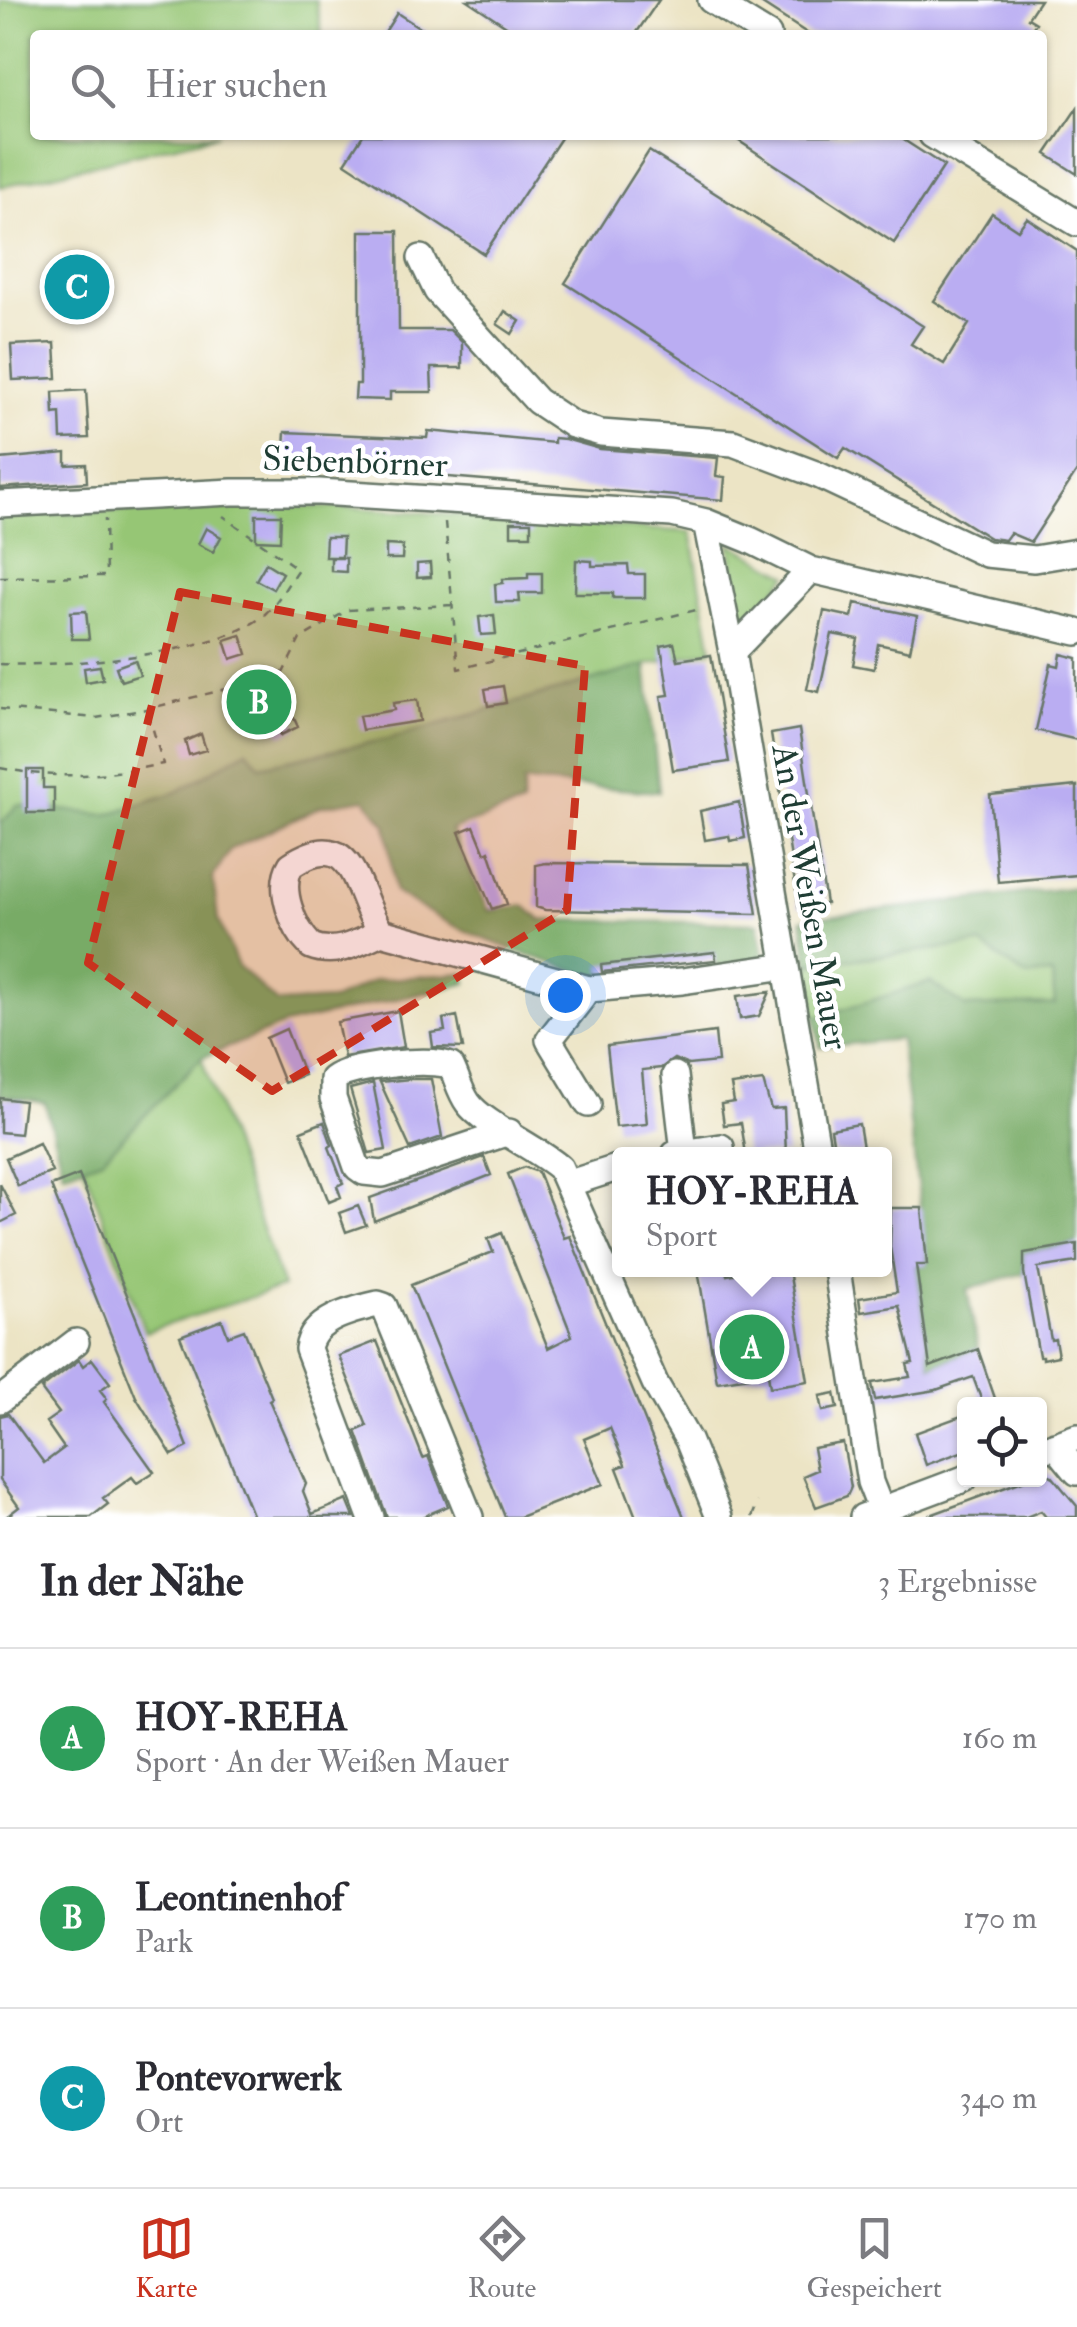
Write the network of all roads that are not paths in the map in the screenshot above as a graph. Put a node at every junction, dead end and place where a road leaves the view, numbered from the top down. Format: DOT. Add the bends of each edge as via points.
graph roads {
  1 [pos="711,0"];
  2 [pos="760,30"];
  3 [pos="940,140"];
  4 [pos="1077,223"];
  5 [pos="421,258"];
  6 [pos="0,504"];
  7 [pos="706,522"];
  8 [pos="1077,552"];
  9 [pos="811,570"];
  10 [pos="1077,632"];
  11 [pos="732,652"];
  12 [pos="381,932"];
  13 [pos="786,966"];
  14 [pos="589,989"];
  15 [pos="675,1076"];
  16 [pos="588,1104"];
  17 [pos="509,1132"];
  18 [pos="680,1147"];
  19 [pos="817,1147"];
  20 [pos="612,1170"];
  21 [pos="567,1184"];
  22 [pos="838,1277"];
  23 [pos="76,1342"];
  24 [pos="0,1400"];
  25 [pos="1057,1445"];
  26 [pos="1077,1472"];
  27 [pos="957,1482"];
  28 [pos="872,1514"];
  29 [pos="371,1517"];
  30 [pos="470,1517"];
  31 [pos="719,1517"];
  1 -- 2 [label="street"];
  3 -- 4 [label="street"];
  5 -- 8 [label="street" via="437,291 538,400 573,425 733,443 986,554 1034,559"];
  6 -- 7 [label="street, Siebenbörner" via="320,492 672,514"];
  7 -- 9 [label="street, Siebenbörner"];
  7 -- 11 [label="street, An der Weißen Mauer"];
  9 -- 10 [label="street, Siebenbörner"];
  9 -- 11 [label="street"];
  11 -- 13 [label="street, An der Weißen Mauer"];
  12 -- 14 [label="street"];
  13 -- 14 [label="street"];
  13 -- 19 [label="street, An der Weißen Mauer"];
  14 -- 16 [label="street" via="550,1040"];
  15 -- 18 [label="street"];
  17 -- 17 [label="street" via="383,1174 364,1172 333,1098 333,1079 346,1072 446,1063 476,1112"];
  17 -- 21 [label="street" via="540,1150"];
  20 -- 21 [label="street"];
  21 -- 31 [label="street"];
  22 -- 28 [label="street"];
  23 -- 24 [label="street"];
  25 -- 26 [label="street"];
  27 -- 28 [label="street"];
  29 -- 30 [label="street" via="308,1349 313,1331 326,1322 384,1306"];
}
